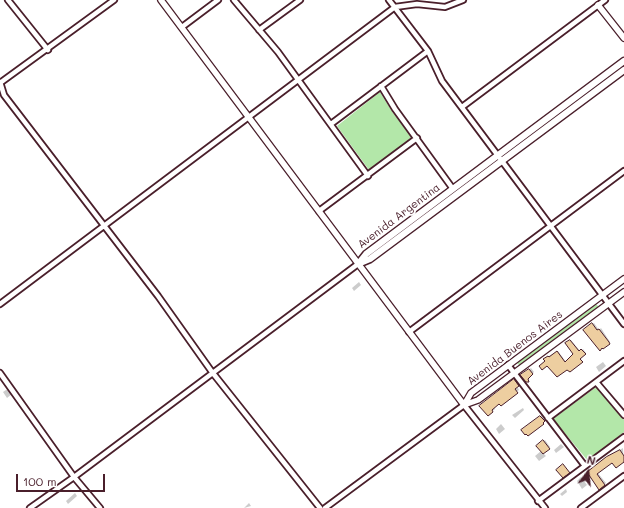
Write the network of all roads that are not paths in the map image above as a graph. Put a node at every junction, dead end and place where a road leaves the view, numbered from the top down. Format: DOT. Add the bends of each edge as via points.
graph roads {
  1 [pos="9,0"];
  2 [pos="114,0"];
  3 [pos="161,0"];
  4 [pos="218,0"];
  5 [pos="234,0"];
  6 [pos="300,0"];
  7 [pos="389,0"];
  8 [pos="463,0"];
  9 [pos="605,0"];
  10 [pos="598,5"];
  11 [pos="395,7"];
  12 [pos="182,28"];
  13 [pos="259,30"];
  14 [pos="624,38"];
  15 [pos="48,50"];
  16 [pos="428,51"];
  17 [pos="624,61"];
  18 [pos="624,70"];
  19 [pos="298,80"];
  20 [pos="0,83"];
  21 [pos="382,86"];
  22 [pos="462,107"];
  23 [pos="249,117"];
  24 [pos="331,124"];
  25 [pos="417,138"];
  26 [pos="498,154"];
  27 [pos="502,160"];
  28 [pos="624,171"];
  29 [pos="368,176"];
  30 [pos="453,188"];
  31 [pos="319,212"];
  32 [pos="103,225"];
  33 [pos="552,225"];
  34 [pos="358,264"];
  35 [pos="624,279"];
  36 [pos="624,292"];
  37 [pos="603,295"];
  38 [pos="609,303"];
  39 [pos="0,304"];
  40 [pos="624,324"];
  41 [pos="409,332"];
  42 [pos="624,361"];
  43 [pos="508,365"];
  44 [pos="212,372"];
  45 [pos="0,373"];
  46 [pos="515,373"];
  47 [pos="596,382"];
  48 [pos="464,405"];
  49 [pos="624,415"];
  50 [pos="548,418"];
  51 [pos="624,437"];
  52 [pos="585,466"];
  53 [pos="624,476"];
  54 [pos="74,477"];
  55 [pos="538,501"];
  56 [pos="30,508"];
  57 [pos="100,508"];
  58 [pos="320,508"];
  59 [pos="325,508"];
  60 [pos="545,508"];
  61 [pos="581,508"];
  1 -- 15 [label="street"];
  2 -- 15 [label="street"];
  3 -- 12 [label="street"];
  4 -- 12 [label="street"];
  5 -- 13 [label="street"];
  6 -- 13 [label="street"];
  7 -- 11 [label="street"];
  8 -- 11 [label="street" via="445,7 418,4"];
  9 -- 10 [label="street"];
  10 -- 14 [label="street"];
  10 -- 22 [label="street"];
  11 -- 16 [label="street"];
  11 -- 19 [label="street"];
  12 -- 23 [label="street"];
  13 -- 19 [label="street"];
  15 -- 20 [label="street"];
  16 -- 21 [label="street"];
  16 -- 22 [label="street" via="442,81"];
  17 -- 26 [label="main road, Avenida Argentina"];
  18 -- 27 [label="main road, Avenida Argentina"];
  19 -- 23 [label="street"];
  19 -- 24 [label="street"];
  20 -- 32 [label="street" via="4,96"];
  21 -- 24 [label="street"];
  21 -- 25 [label="street" via="395,109"];
  22 -- 26 [label="street"];
  23 -- 31 [label="street"];
  23 -- 32 [label="street"];
  24 -- 29 [label="street"];
  25 -- 29 [label="street"];
  25 -- 30 [label="street"];
  26 -- 27 [label="street"];
  26 -- 30 [label="main road, Avenida Argentina"];
  27 -- 33 [label="street"];
  27 -- 34 [label="main road, Avenida Argentina" via="370,259"];
  28 -- 33 [label="street"];
  29 -- 31 [label="street"];
  30 -- 34 [label="main road, Avenida Argentina" via="366,254"];
  31 -- 34 [label="street"];
  32 -- 39 [label="street"];
  32 -- 44 [label="street"];
  33 -- 37 [label="street"];
  33 -- 41 [label="street"];
  34 -- 41 [label="street"];
  34 -- 44 [label="street"];
  35 -- 37 [label="street, Avenida Buenos Aires"];
  36 -- 38 [label="street, Avenida Buenos Aires"];
  37 -- 38 [label="street"];
  37 -- 43 [label="street, Avenida Buenos Aires"];
  38 -- 40 [label="street"];
  38 -- 46 [label="street, Avenida Buenos Aires"];
  41 -- 48 [label="street"];
  42 -- 47 [label="street"];
  43 -- 46 [label="street"];
  43 -- 48 [label="street, Avenida Buenos Aires" via="471,393"];
  44 -- 54 [label="street"];
  44 -- 58 [label="street"];
  45 -- 54 [label="street"];
  46 -- 48 [label="street, Avenida Buenos Aires" via="478,400"];
  46 -- 50 [label="street"];
  47 -- 49 [label="street"];
  47 -- 50 [label="street"];
  48 -- 55 [label="street"];
  48 -- 59 [label="street"];
  50 -- 52 [label="street"];
  51 -- 52 [label="street"];
  52 -- 55 [label="street"];
  53 -- 61 [label="street"];
  54 -- 56 [label="street"];
  54 -- 57 [label="street"];
  55 -- 60 [label="street"];
}
